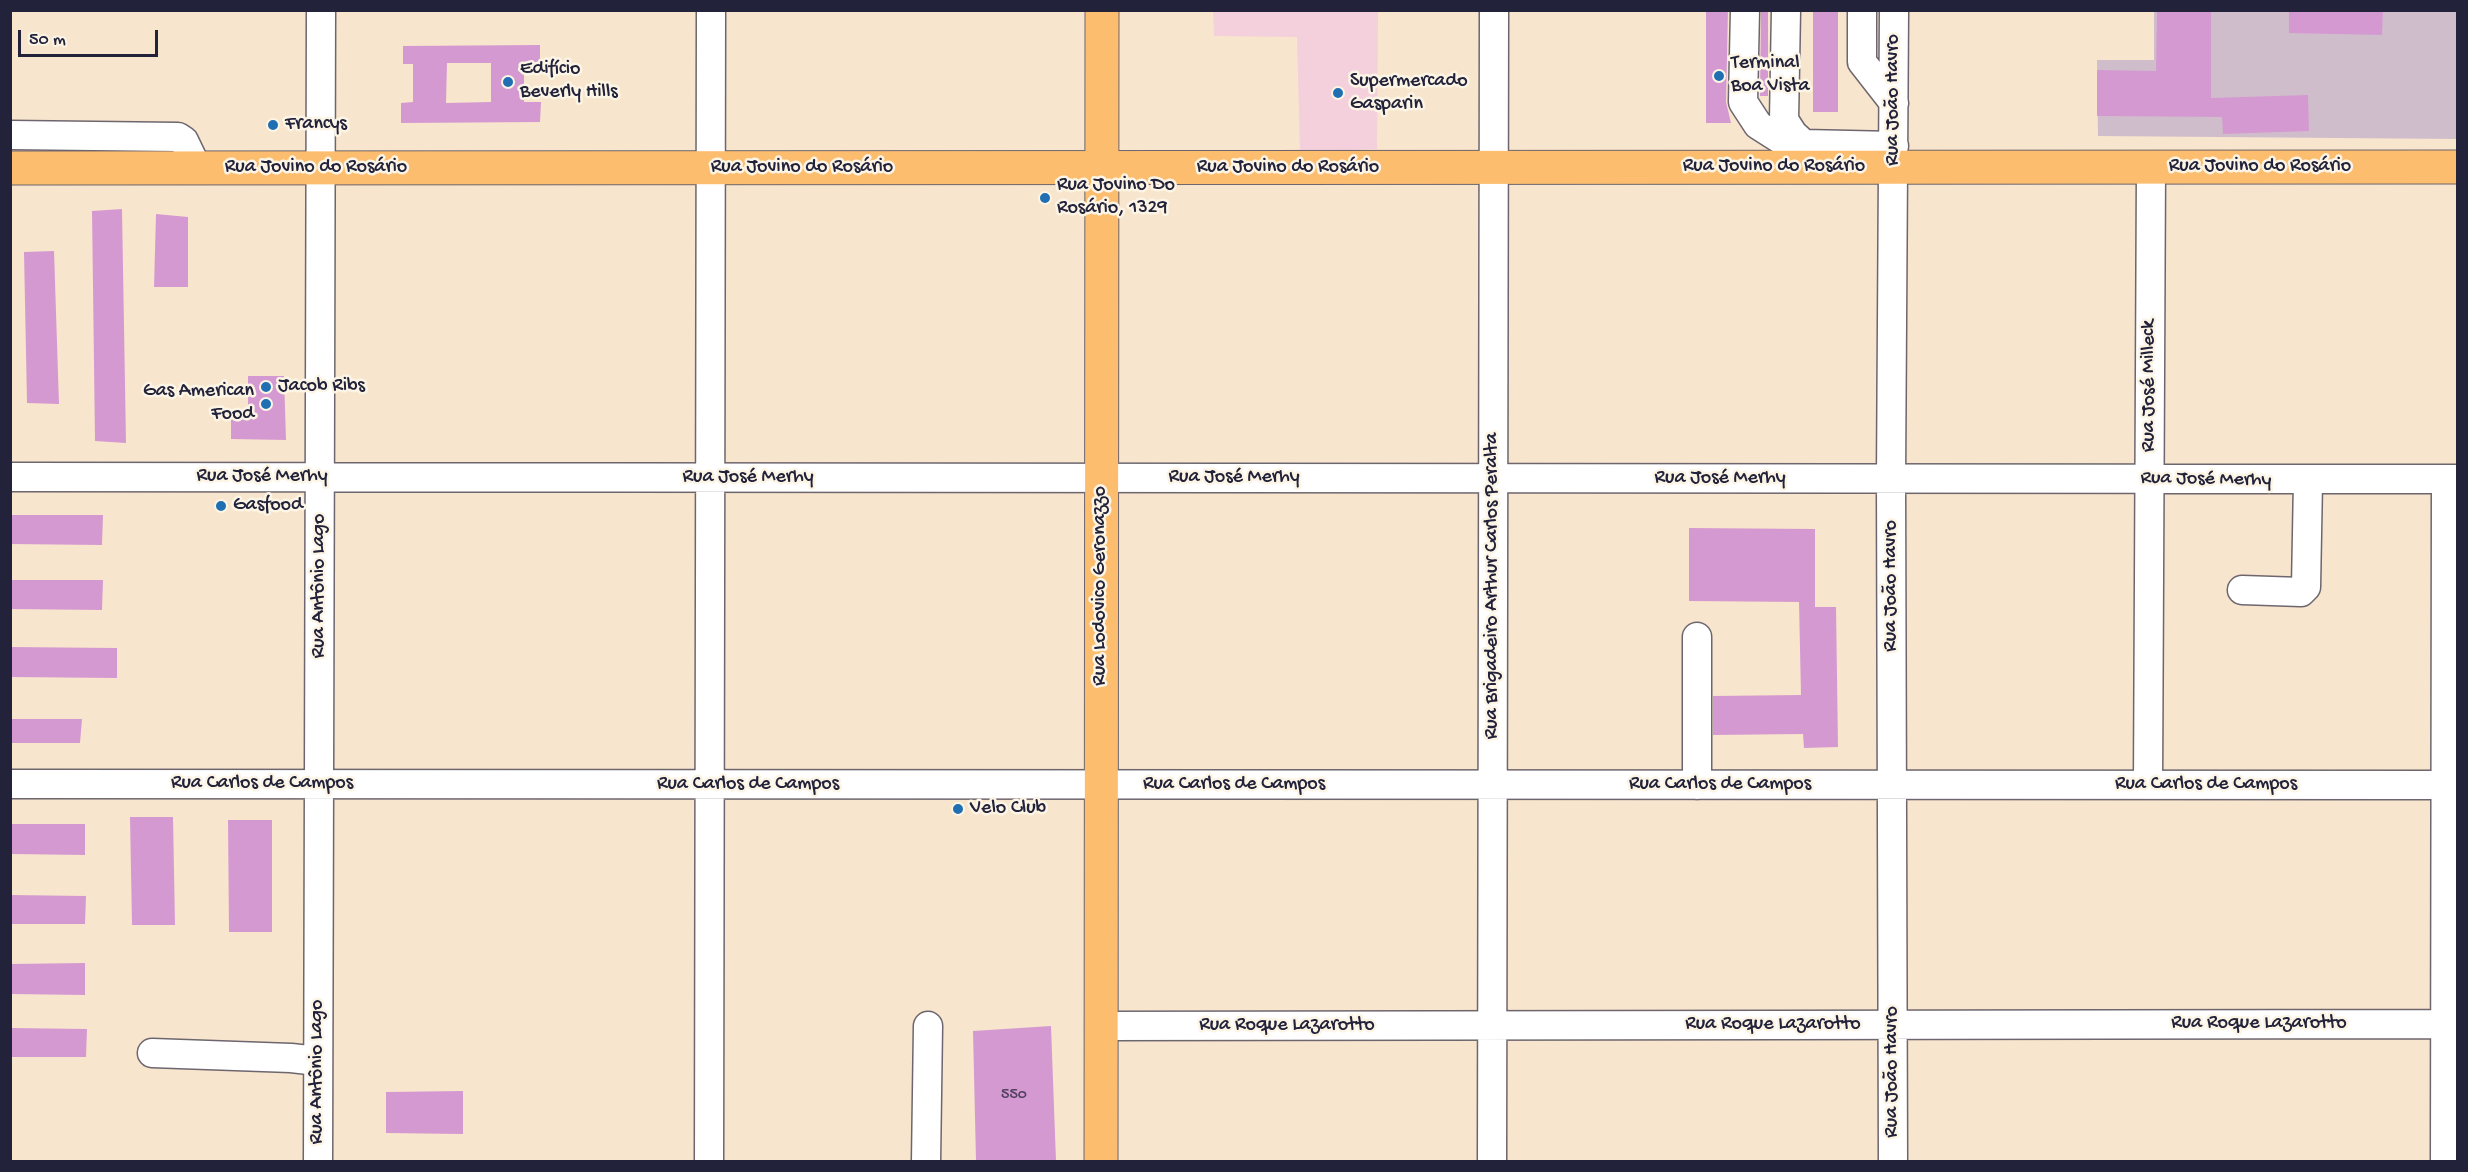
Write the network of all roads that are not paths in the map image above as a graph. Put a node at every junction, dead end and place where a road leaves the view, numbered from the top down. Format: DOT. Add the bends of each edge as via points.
graph roads {
  1 [pos="321,10"];
  2 [pos="711,10"];
  3 [pos="1102,10"];
  4 [pos="1494,10"];
  5 [pos="1745,10"];
  6 [pos="1786,10"];
  7 [pos="1862,10"];
  8 [pos="1894,10"];
  9 [pos="1894,103"];
  10 [pos="10,135"];
  11 [pos="1804,144"];
  12 [pos="1894,157"];
  13 [pos="2151,167"];
  14 [pos="2457,167"];
  15 [pos="10,168"];
  16 [pos="197,168"];
  17 [pos="321,168"];
  18 [pos="711,168"];
  19 [pos="1102,168"];
  20 [pos="1494,168"];
  21 [pos="10,477"];
  22 [pos="320,477"];
  23 [pos="710,478"];
  24 [pos="1102,478"];
  25 [pos="1493,478"];
  26 [pos="1891,479"];
  27 [pos="2149,479"];
  28 [pos="2452,479"];
  29 [pos="2308,481"];
  30 [pos="2242,590"];
  31 [pos="1697,637"];
  32 [pos="10,784"];
  33 [pos="319,784"];
  34 [pos="710,784"];
  35 [pos="1101,784"];
  36 [pos="1493,785"];
  37 [pos="1697,785"];
  38 [pos="1893,785"];
  39 [pos="2148,785"];
  40 [pos="2451,785"];
  41 [pos="2445,1024"];
  42 [pos="1492,1025"];
  43 [pos="1893,1025"];
  44 [pos="928,1026"];
  45 [pos="1101,1026"];
  46 [pos="152,1053"];
  47 [pos="318,1061"];
  48 [pos="318,1161"];
  49 [pos="710,1161"];
  50 [pos="926,1161"];
  51 [pos="1101,1161"];
  52 [pos="1492,1161"];
  53 [pos="1893,1161"];
  54 [pos="2445,1161"];
  1 -- 17 [label="street, Rua Antônio Lago"];
  2 -- 18 [label="street"];
  3 -- 19 [label="main road, Rua Lodovico Geronazzo"];
  4 -- 20 [label="street, Rua Brigadeiro Arthur Carlos Peralta"];
  5 -- 11 [label="street" via="1743,102 1758,125 1780,139"];
  6 -- 11 [label="street" via="1784,120"];
  7 -- 9 [label="street" via="1862,62"];
  8 -- 9 [label="street, Rua João Havro"];
  9 -- 12 [label="street, Rua João Havro"];
  10 -- 16 [label="street" via="178,137 184,141"];
  11 -- 12 [label="street"];
  12 -- 13 [label="main road, Rua Jovino do Rosário"];
  12 -- 20 [label="main road, Rua Jovino do Rosário"];
  12 -- 26 [label="street, Rua João Havro"];
  13 -- 14 [label="main road, Rua Jovino do Rosário"];
  13 -- 27 [label="street, Rua José Milleck"];
  15 -- 16 [label="main road, Rua Jovino do Rosário"];
  16 -- 17 [label="main road, Rua Jovino do Rosário"];
  17 -- 18 [label="main road, Rua Jovino do Rosário"];
  17 -- 22 [label="street, Rua Antônio Lago"];
  18 -- 19 [label="main road, Rua Jovino do Rosário"];
  18 -- 23 [label="street"];
  19 -- 20 [label="main road, Rua Jovino do Rosário"];
  19 -- 24 [label="main road, Rua Lodovico Geronazzo"];
  20 -- 25 [label="street, Rua Brigadeiro Arthur Carlos Peralta"];
  21 -- 22 [label="street, Rua José Merhy"];
  22 -- 23 [label="street, Rua José Merhy"];
  22 -- 33 [label="street, Rua Antônio Lago"];
  23 -- 24 [label="street, Rua José Merhy"];
  23 -- 34 [label="street"];
  24 -- 25 [label="street, Rua José Merhy"];
  24 -- 35 [label="main road, Rua Lodovico Geronazzo"];
  25 -- 26 [label="street, Rua José Merhy"];
  25 -- 36 [label="street, Rua Brigadeiro Arthur Carlos Peralta"];
  26 -- 27 [label="street, Rua José Merhy"];
  26 -- 38 [label="street, Rua João Havro"];
  27 -- 29 [label="street, Rua José Merhy"];
  27 -- 39 [label="street, Rua José Milleck"];
  28 -- 29 [label="street, Rua José Merhy"];
  28 -- 40 [label="street"];
  29 -- 30 [label="street" via="2306,587 2301,592"];
  31 -- 37 [label="street"];
  32 -- 33 [label="street, Rua Carlos de Campos"];
  33 -- 34 [label="street, Rua Carlos de Campos"];
  33 -- 47 [label="street, Rua Antônio Lago"];
  34 -- 35 [label="street, Rua Carlos de Campos"];
  34 -- 49 [label="street"];
  35 -- 36 [label="street, Rua Carlos de Campos"];
  35 -- 45 [label="main road, Rua Lodovico Geronazzo"];
  36 -- 37 [label="street, Rua Carlos de Campos"];
  36 -- 42 [label="street, Rua Brigadeiro Arthur Carlos Peralta"];
  37 -- 38 [label="street, Rua Carlos de Campos"];
  38 -- 39 [label="street, Rua Carlos de Campos"];
  38 -- 43 [label="street, Rua João Havro"];
  39 -- 40 [label="street, Rua Carlos de Campos"];
  40 -- 41 [label="street"];
  41 -- 43 [label="street, Rua Roque Lazarotto"];
  41 -- 54 [label="street"];
  42 -- 43 [label="street, Rua Roque Lazarotto"];
  42 -- 45 [label="street, Rua Roque Lazarotto"];
  42 -- 52 [label="street, Rua Brigadeiro Arthur Carlos Peralta"];
  43 -- 53 [label="street, Rua João Havro"];
  44 -- 50 [label="street"];
  45 -- 51 [label="main road, Rua Lodovico Geronazzo"];
  46 -- 47 [label="street"];
  47 -- 48 [label="street, Rua Antônio Lago"];
}
